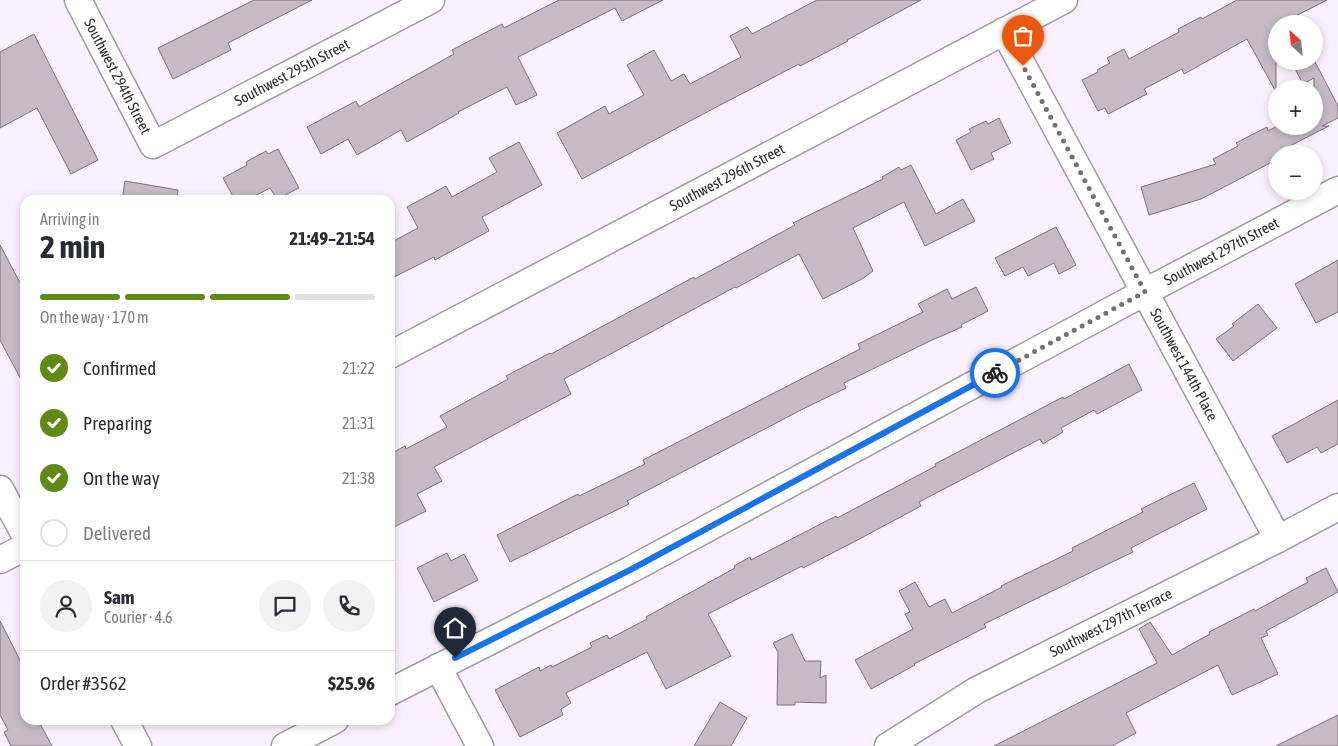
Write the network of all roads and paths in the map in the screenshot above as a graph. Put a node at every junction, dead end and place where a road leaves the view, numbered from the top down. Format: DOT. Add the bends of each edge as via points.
graph roads {
  1 [pos="431,0"];
  2 [pos="1064,0"];
  3 [pos="80,4"];
  4 [pos="1004,31"];
  5 [pos="153,145"];
  6 [pos="1338,190"];
  7 [pos="1145,292"];
  8 [pos="395,352"];
  9 [pos="0,489"];
  10 [pos="1338,506"];
  11 [pos="20,526"];
  12 [pos="1278,539"];
  13 [pos="20,550"];
  14 [pos="0,560"];
  15 [pos="438,667"];
  16 [pos="395,689"];
  17 [pos="127,725"];
  18 [pos="325,725"];
  19 [pos="138,746"];
  20 [pos="285,746"];
  21 [pos="480,746"];
  22 [pos="888,746"];
  1 -- 5 [label="street, Southwest 295th Street"];
  2 -- 4 [label="street, Southwest 296th Street"];
  3 -- 5 [label="street, Southwest 294th Street"];
  4 -- 7 [label="street, Southwest 144th Place"];
  4 -- 8 [label="street, Southwest 296th Street"];
  6 -- 7 [label="street, Southwest 297th Street"];
  7 -- 12 [label="street, Southwest 144th Place"];
  7 -- 15 [label="street, Southwest 297th Street" via="639,565"];
  9 -- 11 [label="street"];
  10 -- 12 [label="street, Southwest 297th Terrace"];
  12 -- 22 [label="street, Southwest 297th Terrace" via="977,690"];
  13 -- 14 [label="street"];
  15 -- 16 [label="street, Southwest 297th Street"];
  15 -- 21 [label="street"];
  17 -- 19 [label="street"];
  18 -- 20 [label="street"];
}
